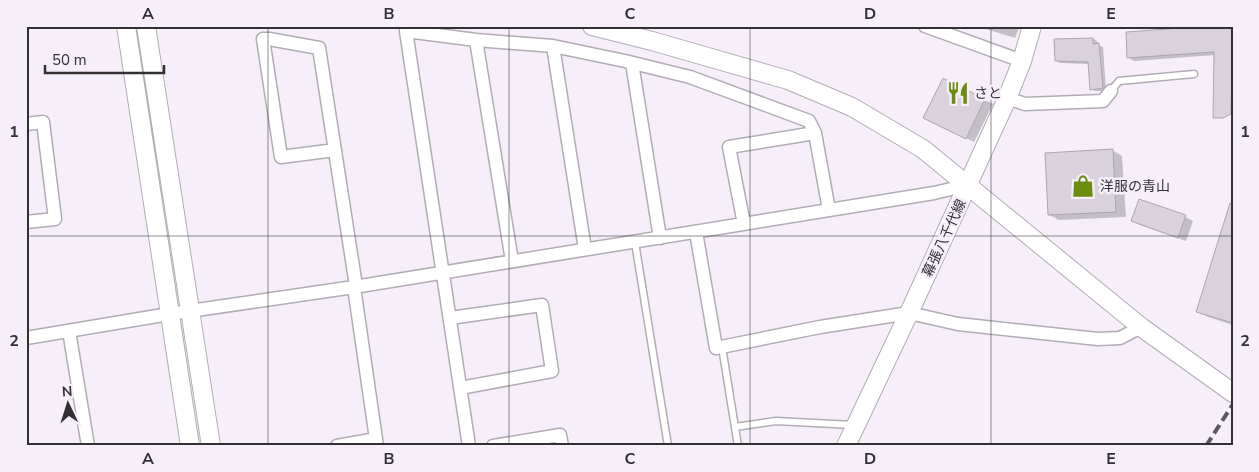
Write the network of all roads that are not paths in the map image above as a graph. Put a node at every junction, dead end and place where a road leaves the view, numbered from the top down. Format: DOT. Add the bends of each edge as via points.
graph roads {
  1 [pos="126,26"];
  2 [pos="146,26"];
  3 [pos="592,26"];
  4 [pos="925,26"];
  5 [pos="1032,26"];
  6 [pos="476,40"];
  7 [pos="553,46"];
  8 [pos="1022,61"];
  9 [pos="632,63"];
  10 [pos="1194,74"];
  11 [pos="1111,91"];
  12 [pos="1008,98"];
  13 [pos="26,124"];
  14 [pos="815,133"];
  15 [pos="335,150"];
  16 [pos="968,185"];
  17 [pos="829,210"];
  18 [pos="26,222"];
  19 [pos="744,224"];
  20 [pos="696,232"];
  21 [pos="660,238"];
  22 [pos="636,242"];
  23 [pos="585,249"];
  24 [pos="512,261"];
  25 [pos="443,272"];
  26 [pos="355,286"];
  27 [pos="190,310"];
  28 [pos="909,313"];
  29 [pos="169,314"];
  30 [pos="450,318"];
  31 [pos="1141,327"];
  32 [pos="69,331"];
  33 [pos="26,338"];
  34 [pos="722,347"];
  35 [pos="460,388"];
  36 [pos="1233,393"];
  37 [pos="855,425"];
  38 [pos="735,427"];
  39 [pos="377,442"];
  40 [pos="88,446"];
  41 [pos="190,446"];
  42 [pos="211,446"];
  43 [pos="337,446"];
  44 [pos="469,446"];
  45 [pos="493,446"];
  46 [pos="562,446"];
  47 [pos="668,446"];
  48 [pos="738,446"];
  49 [pos="846,446"];
  1 -- 29 [label="street"];
  2 -- 27 [label="street"];
  3 -- 16 [label="street" via="788,80 852,107 923,150"];
  4 -- 8 [label="street"];
  5 -- 8 [label="street, 幕張八千代線"];
  6 -- 7 [label="street"];
  6 -- 24 [label="street"];
  6 -- 25 [label="street" via="406,31"];
  7 -- 9 [label="street"];
  7 -- 23 [label="street"];
  8 -- 12 [label="street, 幕張八千代線"];
  9 -- 14 [label="street" via="690,77 809,121"];
  9 -- 21 [label="street"];
  10 -- 11 [label="lane" via="1119,80"];
  11 -- 12 [label="street" via="1103,101 1025,104"];
  12 -- 16 [label="street, 幕張八千代線"];
  13 -- 18 [label="street" via="43,122 55,218"];
  14 -- 17 [label="street"];
  14 -- 19 [label="street" via="729,147"];
  15 -- 15 [label="street" via="319,48 264,39 281,157"];
  15 -- 26 [label="street"];
  16 -- 17 [label="street"];
  16 -- 28 [label="street, 幕張八千代線"];
  16 -- 31 [label="street"];
  17 -- 19 [label="street"];
  19 -- 20 [label="street"];
  20 -- 21 [label="street"];
  20 -- 34 [label="street" via="716,348"];
  21 -- 22 [label="street"];
  22 -- 23 [label="street"];
  22 -- 47 [label="lane"];
  23 -- 24 [label="street"];
  24 -- 25 [label="street"];
  25 -- 26 [label="street"];
  25 -- 30 [label="street"];
  26 -- 27 [label="street"];
  26 -- 39 [label="street"];
  27 -- 29 [label="street"];
  27 -- 42 [label="street"];
  28 -- 31 [label="street" via="958,324 1098,339 1120,338"];
  28 -- 34 [label="street"];
  28 -- 37 [label="street, 幕張八千代線"];
  29 -- 32 [label="street"];
  29 -- 41 [label="street"];
  30 -- 35 [label="street"];
  30 -- 35 [label="street" via="542,305 552,371"];
  31 -- 36 [label="street"];
  32 -- 33 [label="street"];
  32 -- 40 [label="street"];
  34 -- 38 [label="lane"];
  35 -- 44 [label="street"];
  37 -- 38 [label="lane" via="776,421"];
  37 -- 49 [label="street, 幕張八千代線"];
  38 -- 48 [label="lane"];
  39 -- 43 [label="street"];
  45 -- 46 [label="street" via="560,435"];
}
